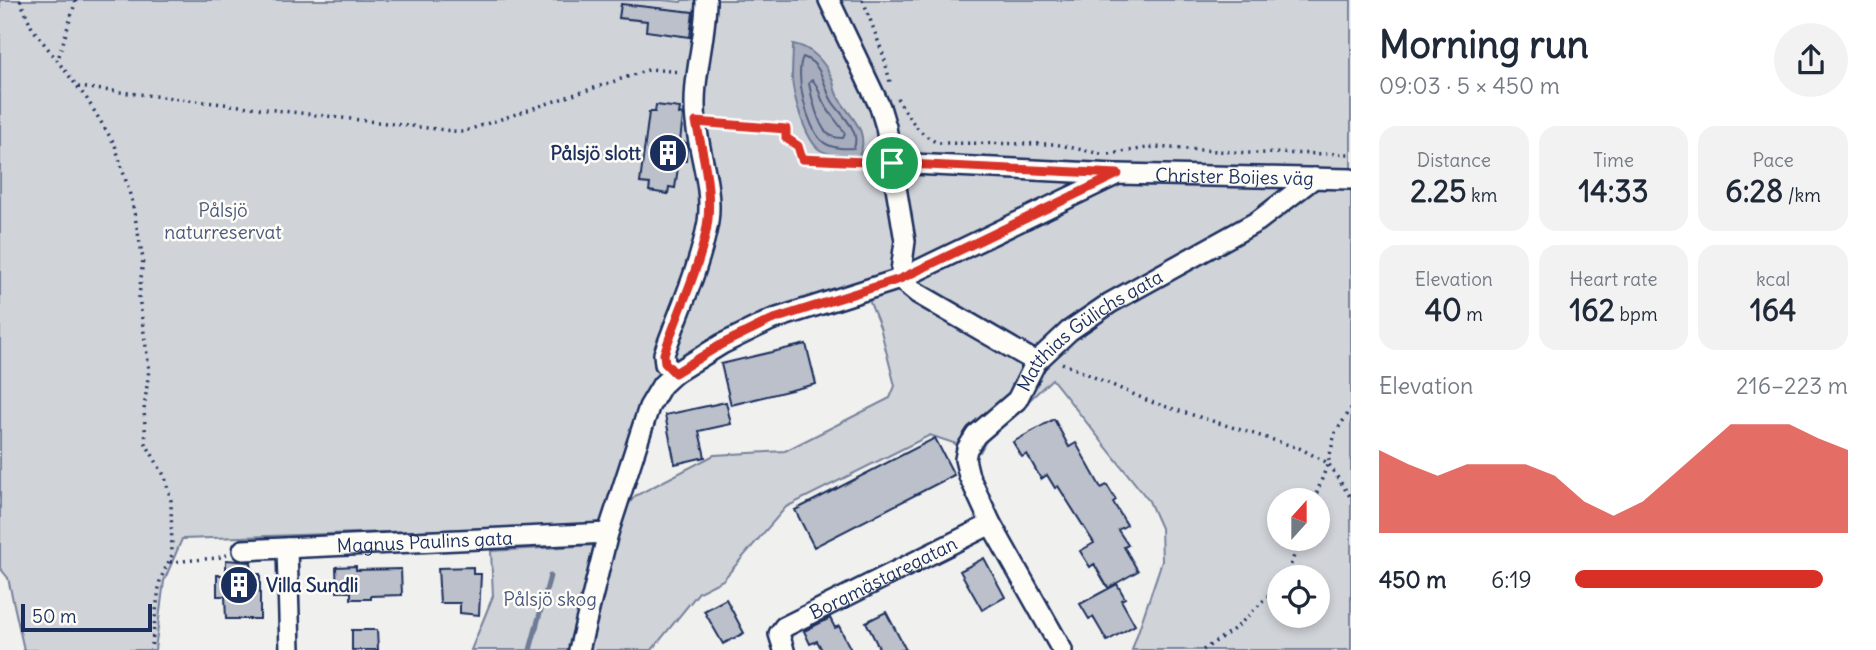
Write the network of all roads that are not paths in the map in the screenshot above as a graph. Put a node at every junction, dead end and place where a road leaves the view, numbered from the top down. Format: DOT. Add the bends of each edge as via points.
graph roads {
  1 [pos="706,0"];
  2 [pos="829,0"];
  3 [pos="892,163"];
  4 [pos="1118,174"];
  5 [pos="1314,178"];
  6 [pos="1351,179"];
  7 [pos="900,279"];
  8 [pos="1040,358"];
  9 [pos="675,373"];
  10 [pos="991,524"];
  11 [pos="608,533"];
  12 [pos="287,548"];
  13 [pos="243,550"];
  14 [pos="782,642"];
  15 [pos="290,650"];
  16 [pos="579,650"];
  17 [pos="1062,650"];
  1 -- 9 [label="street" via="696,74 696,122 704,156 708,219 664,354 665,363"];
  2 -- 3 [label="street" via="880,107"];
  3 -- 4 [label="street, Christer Boijes väg"];
  3 -- 7 [label="street" via="905,241"];
  4 -- 5 [label="street, Christer Boijes väg"];
  4 -- 7 [label="street, Christer Boijes väg"];
  5 -- 6 [label="street, Christer Boijes väg"];
  5 -- 8 [label="street, Matthias Gülichs gata" via="1258,221 1110,303"];
  7 -- 8 [label="street, Matthias Gülichs gata" via="917,293"];
  7 -- 9 [label="street, Christer Boijes väg" via="771,320"];
  8 -- 10 [label="street, Matthias Gülichs gata" via="1017,400 976,435 967,449 969,476"];
  9 -- 11 [label="street, Christer Boijes väg" via="649,407"];
  10 -- 14 [label="street, Borgmästaregatan" via="783,627"];
  10 -- 17 [label="street, Matthias Gülichs gata"];
  11 -- 12 [label="street, Magnus Paulins gata"];
  11 -- 16 [label="street, Christer Boijes väg"];
  12 -- 13 [label="street, Magnus Paulins gata"];
  12 -- 15 [label="street"];
}
